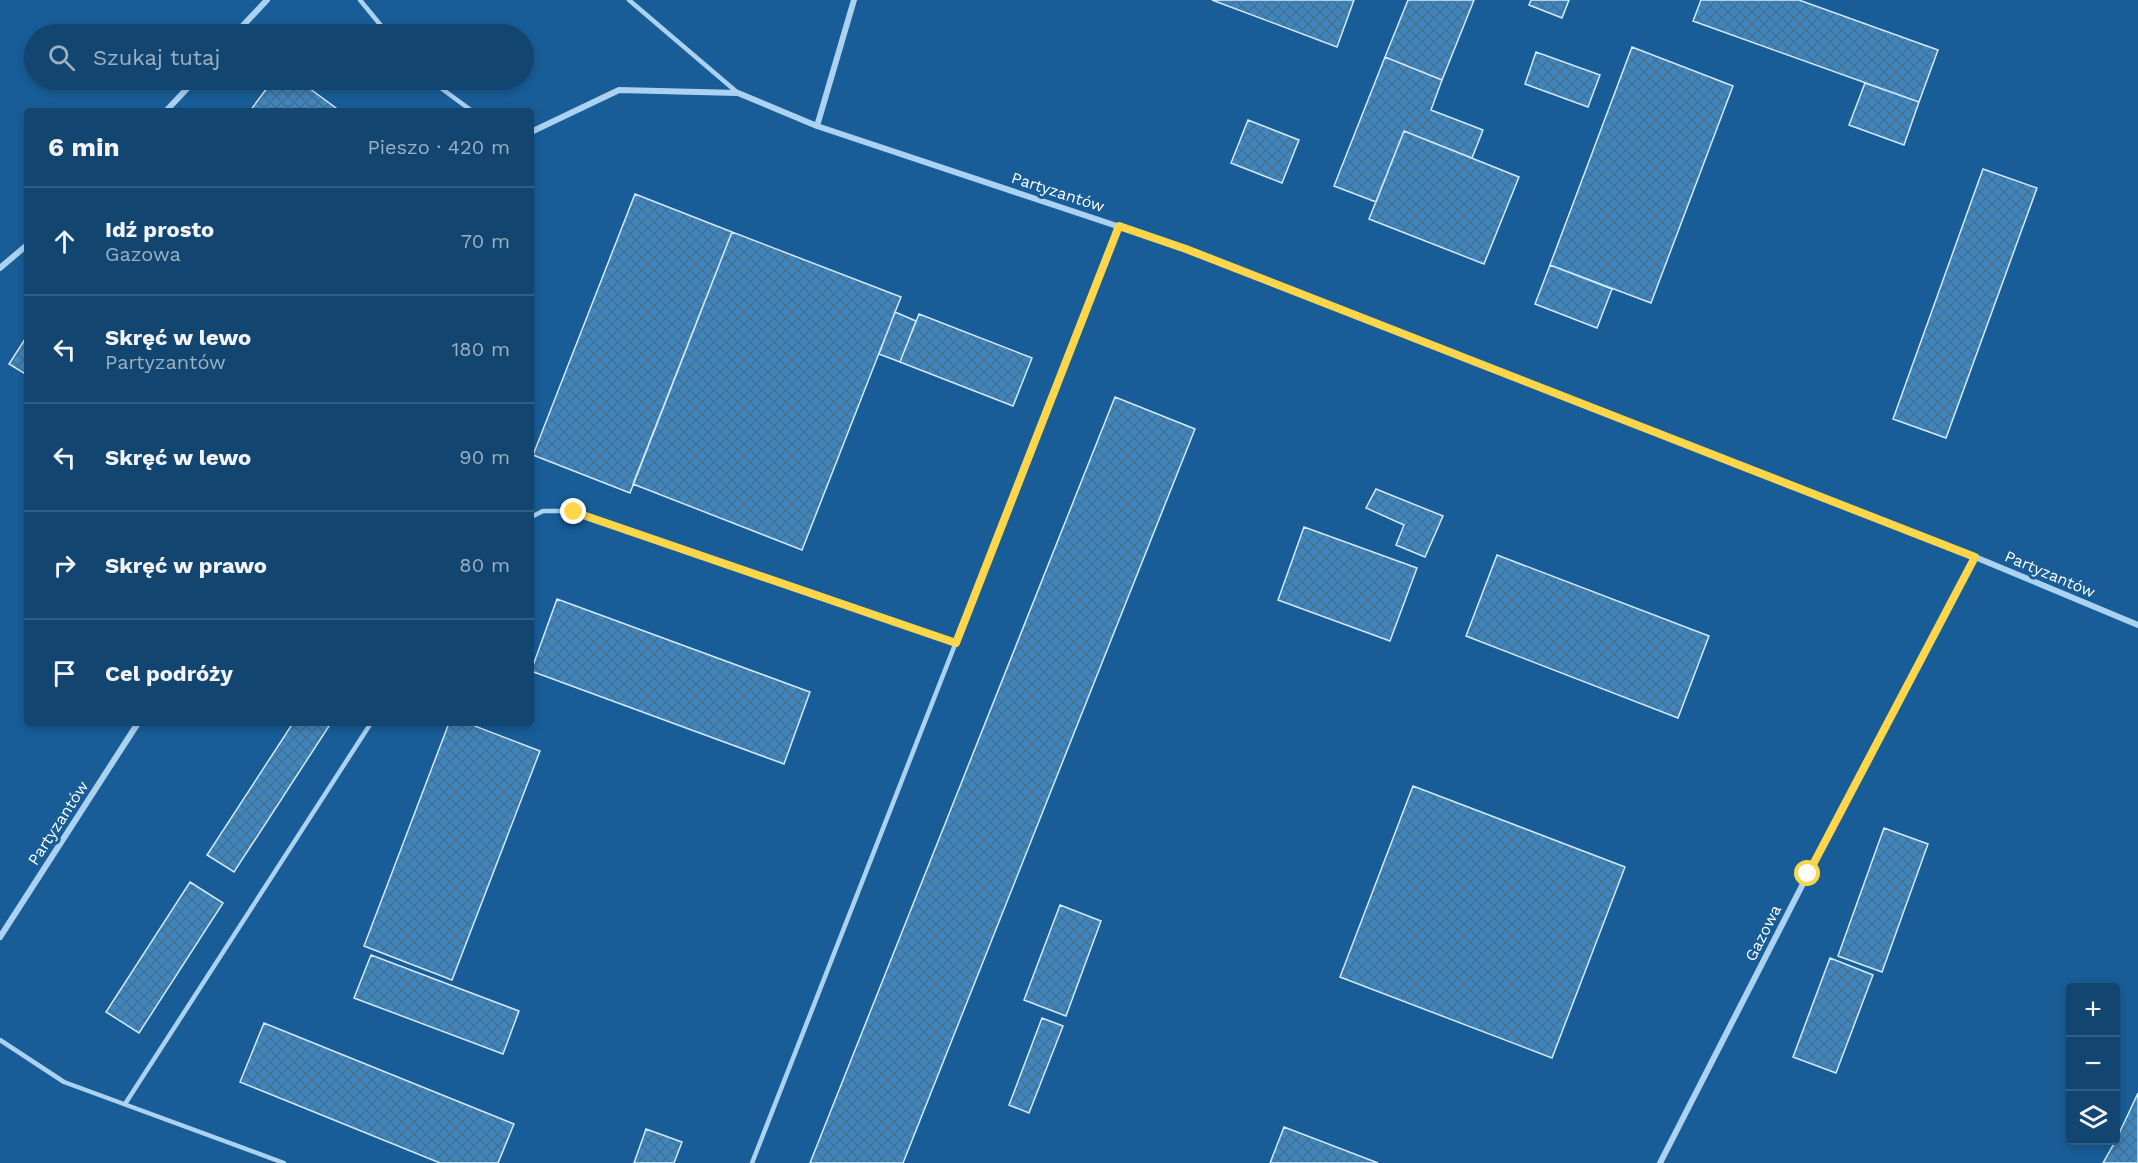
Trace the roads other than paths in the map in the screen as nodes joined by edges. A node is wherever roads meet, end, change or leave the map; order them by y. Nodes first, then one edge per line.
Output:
1 (267, 0) edge
2 (360, 0) edge
3 (629, 0) edge
4 (854, 0) edge
5 (244, 24) edge
6 (380, 24) edge
7 (186, 90) edge
8 (444, 90) edge
9 (738, 93) junction
10 (169, 108) edge
11 (468, 108) edge
12 (817, 126) junction
13 (534, 131) edge
14 (1119, 226) junction
15 (24, 248) edge
16 (0, 268) edge
17 (534, 516) edge
18 (1975, 557) junction
19 (2138, 625) edge
20 (956, 643) junction
21 (136, 726) edge
22 (369, 726) edge
23 (0, 937) edge
24 (0, 1040) edge
25 (125, 1104) junction
26 (284, 1163) edge
27 (752, 1163) edge
28 (1660, 1163) edge

1 - 5 street
2 - 6 lane
3 - 9 lane
4 - 12 street
7 - 10 street
8 - 11 lane
9 - 12 street, Partyzantów
9 - 13 street, Partyzantów
12 - 14 street, Partyzantów
14 - 18 street, Partyzantów
14 - 20 lane
15 - 16 street
17 - 20 lane
18 - 19 street, Partyzantów
18 - 28 street, Gazowa
20 - 27 lane
21 - 23 street, Partyzantów
22 - 25 lane
24 - 25 lane
25 - 26 lane

